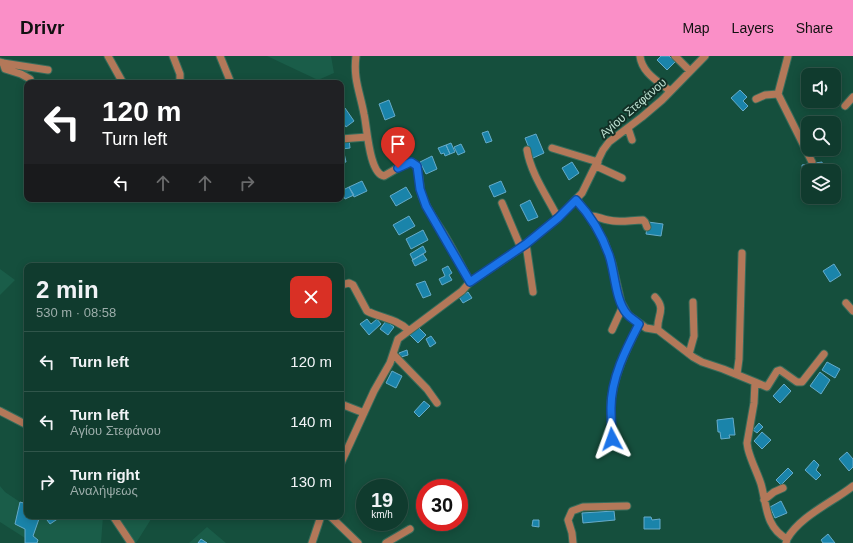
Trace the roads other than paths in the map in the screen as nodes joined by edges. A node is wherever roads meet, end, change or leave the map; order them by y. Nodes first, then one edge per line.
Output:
1 (108, 56) edge
2 (174, 56) edge
3 (220, 56) edge
4 (356, 56) edge
5 (640, 56) edge
6 (675, 56) edge
7 (705, 56) edge
8 (788, 56) edge
9 (1, 62) edge
10 (48, 70) dead end
11 (690, 71) junction
12 (30, 79) dead end
13 (121, 80) edge
14 (180, 80) edge
15 (230, 80) edge
16 (670, 91) junction
17 (778, 94) junction
18 (853, 97) edge
19 (756, 99) dead end
20 (845, 106) dead end
21 (628, 128) junction
22 (367, 136) junction
23 (344, 139) edge
24 (632, 140) dead end
25 (552, 148) dead end
26 (527, 150) dead end
27 (812, 162) dead end
28 (597, 164) junction
29 (622, 178) dead end
30 (576, 200) junction
31 (502, 203) dead end
32 (589, 216) junction
33 (558, 218) junction
34 (646, 227) dead end
35 (523, 246) junction
36 (742, 253) dead end
37 (470, 282) junction
38 (344, 284) edge
39 (533, 292) dead end
40 (655, 298) dead end
41 (693, 302) dead end
42 (846, 303) dead end
43 (623, 306) junction
44 (853, 312) edge
45 (639, 324) junction
46 (408, 330) junction
47 (612, 330) dead end
48 (658, 330) junction
49 (689, 354) junction
50 (824, 354) dead end
51 (394, 355) junction
52 (737, 374) junction
53 (755, 382) junction
54 (438, 404) dead end
55 (344, 405) edge
56 (0, 411) edge
57 (364, 413) junction
58 (24, 424) edge
59 (612, 439) dead end
60 (344, 456) edge
61 (853, 486) edge
62 (783, 488) dead end
63 (764, 500) junction
64 (627, 506) dead end
65 (115, 519) edge
66 (320, 519) edge
67 (333, 519) edge
68 (410, 529) dead end
69 (787, 541) edge
70 (314, 542) edge
71 (131, 543) edge
72 (358, 543) edge
73 (386, 543) edge
74 (573, 543) edge

1 - 13 street
2 - 14 street
3 - 15 street
4 - 22 street
5 - 16 street
6 - 11 street
7 - 11 street, Αγίου Στεφάνου
8 - 17 street
9 - 10 street
9 - 12 street
11 - 16 street, Αγίου Στεφάνου
16 - 21 street, Αγίου Στεφάνου
17 - 19 street
17 - 27 street
18 - 20 street
21 - 24 street
21 - 28 street, Αγίου Στεφάνου
22 - 23 street
22 - 37 street
25 - 28 street
26 - 33 street
28 - 29 street
28 - 30 street, Αγίου Στεφάνου
30 - 32 street
30 - 33 street, Αγίου Στεφάνου
31 - 35 street
32 - 34 street
32 - 43 street
33 - 35 street, Αγίου Στεφάνου
35 - 37 street, Αγίου Στεφάνου
35 - 39 street
36 - 52 street
37 - 46 street, Αγίου Στεφάνου
38 - 46 street
40 - 48 street
41 - 49 street
42 - 44 street
43 - 45 street
43 - 47 street
45 - 48 street
45 - 59 street
46 - 51 street, Αγίου Στεφάνου
48 - 49 street
49 - 52 street
50 - 53 street
51 - 54 street
51 - 57 street, Αγίου Στεφάνου
52 - 53 street
53 - 63 street
55 - 57 street
56 - 58 street
57 - 60 street, Αγίου Στεφάνου
61 - 69 street
62 - 63 street
63 - 69 street
64 - 74 street
65 - 71 street
66 - 70 street
67 - 72 street
68 - 73 street

